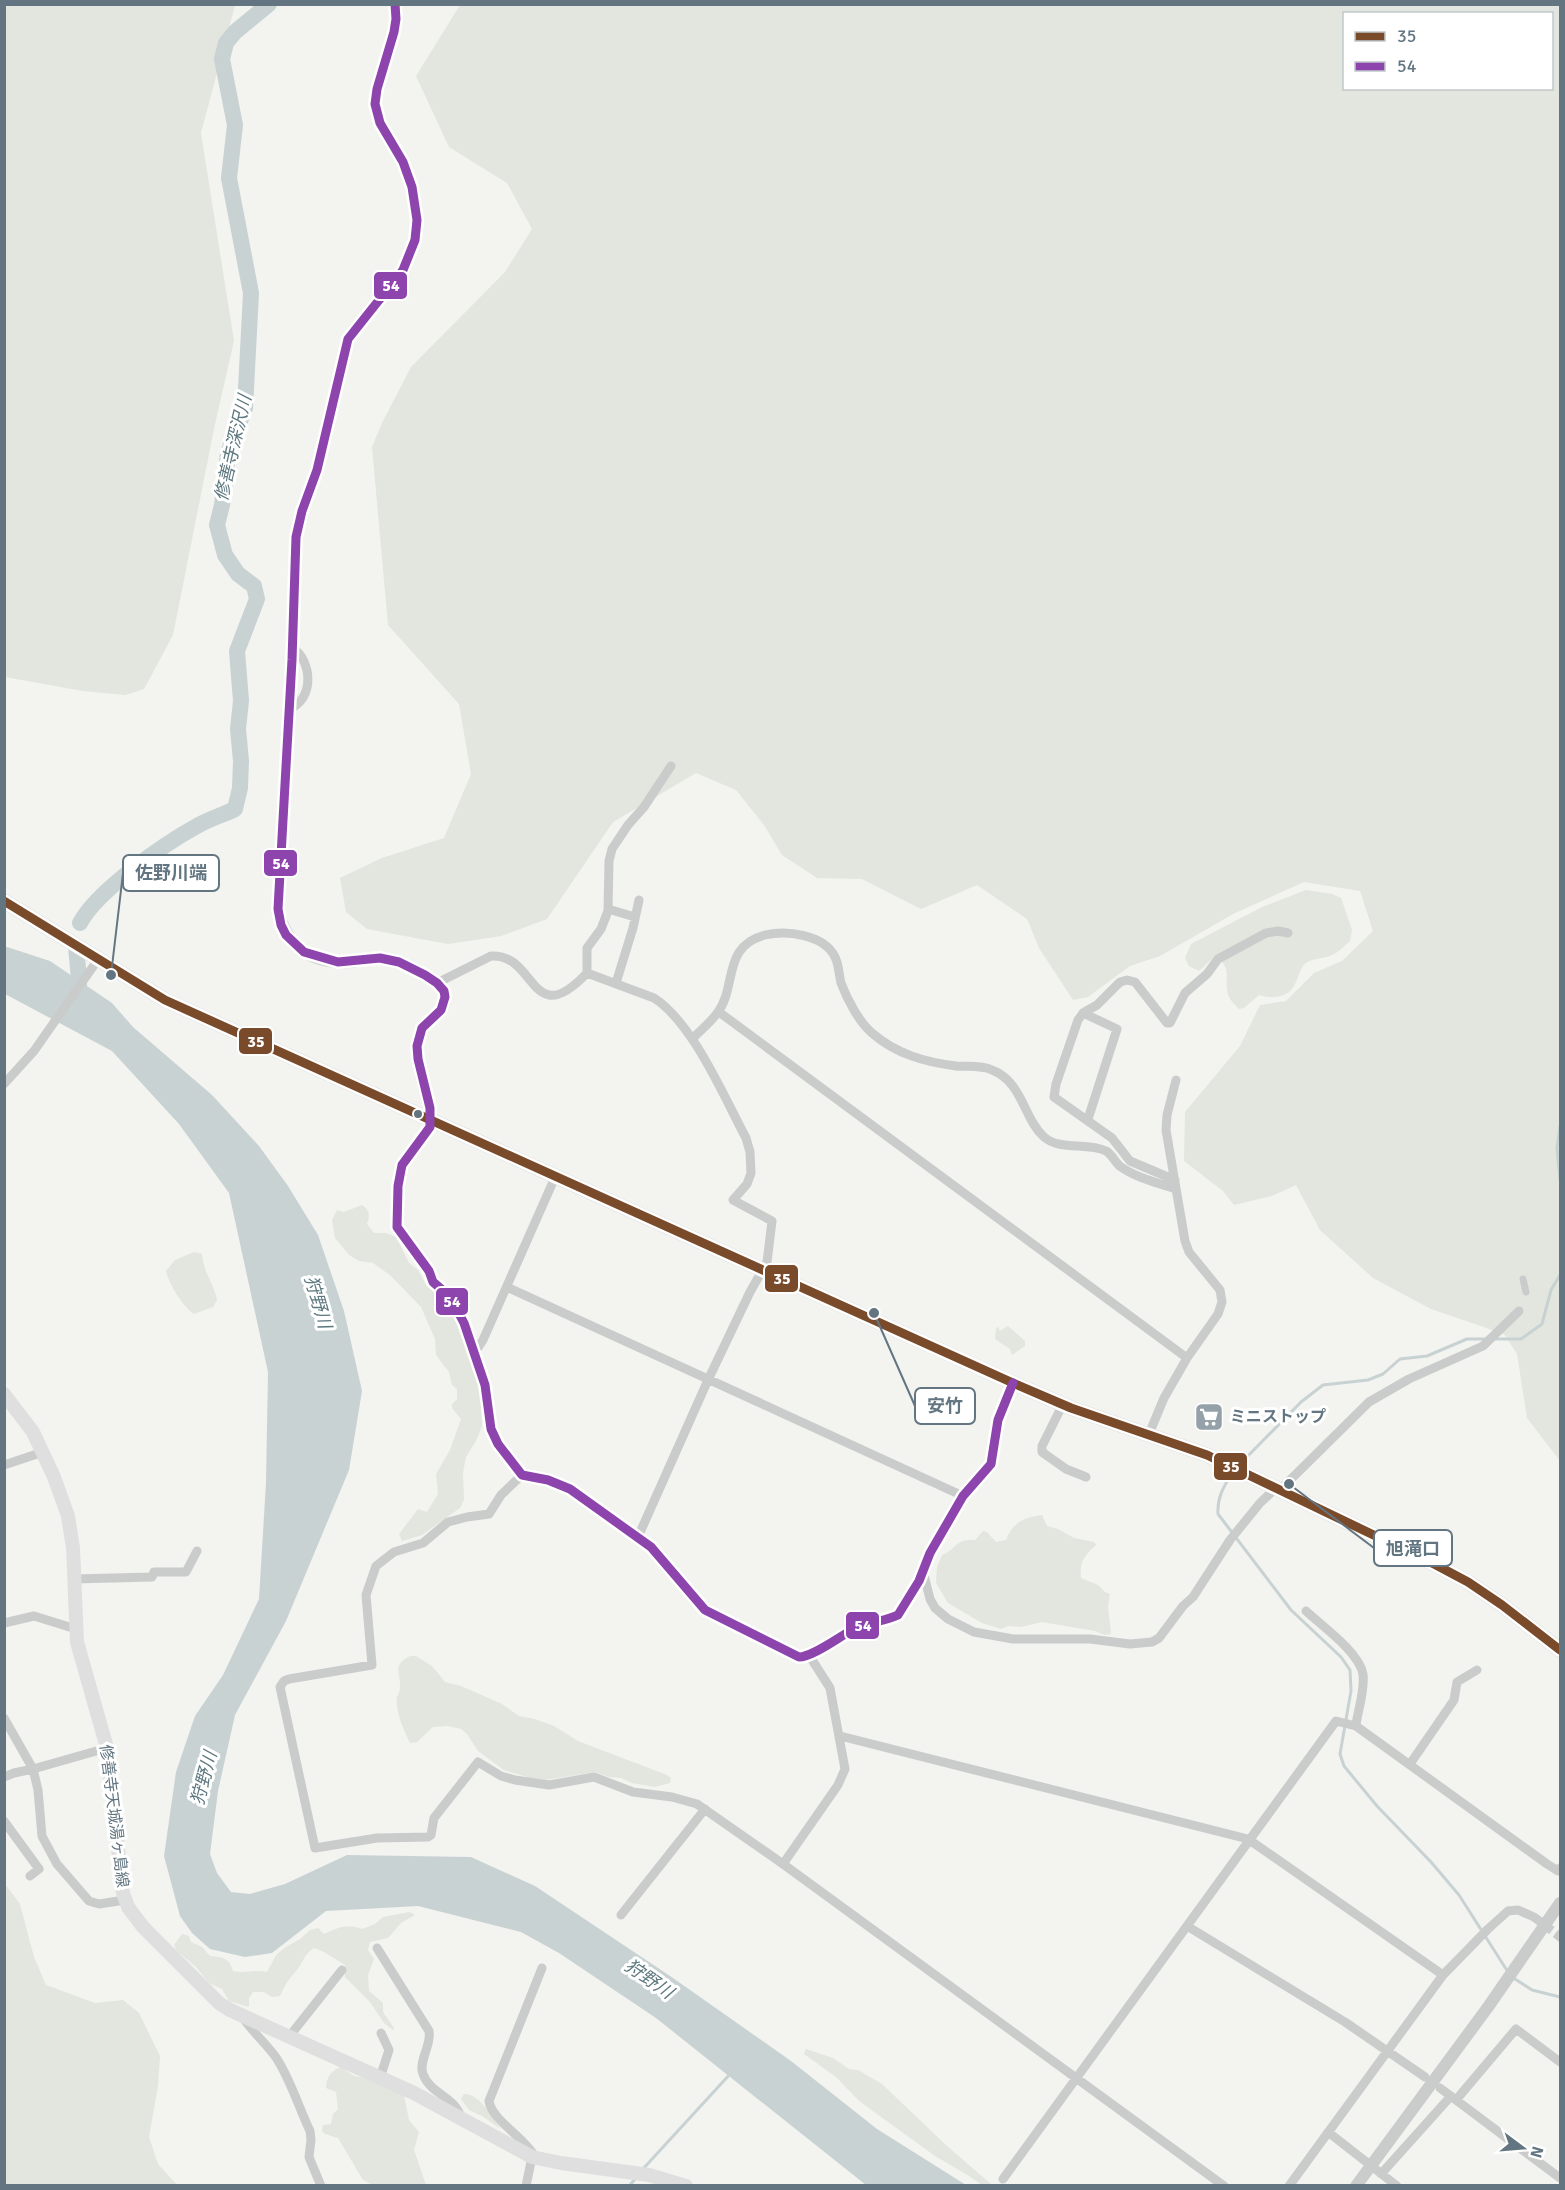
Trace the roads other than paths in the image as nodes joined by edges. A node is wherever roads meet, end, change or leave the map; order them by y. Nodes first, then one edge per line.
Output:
1 (395, 4) edge
2 (671, 766) dead end
3 (639, 900) dead end
4 (4, 902) edge
5 (608, 909) junction
6 (635, 917) junction
7 (1288, 933) dead end
8 (96, 962) junction
9 (587, 973) junction
10 (437, 983) junction
11 (616, 983) junction
12 (719, 1012) junction
13 (1083, 1013) junction
14 (693, 1038) junction
15 (1176, 1080) dead end
16 (4, 1084) edge
17 (1088, 1119) junction
18 (431, 1120) junction
19 (556, 1175) junction
20 (1175, 1185) junction
21 (763, 1268) junction
22 (1523, 1279) dead end
23 (507, 1287) junction
24 (1526, 1292) dead end
25 (1519, 1311) dead end
26 (475, 1352) junction
27 (1187, 1358) junction
28 (708, 1380) junction
29 (1013, 1383) junction
30 (4, 1394) edge
31 (1063, 1404) junction
32 (1149, 1434) junction
33 (43, 1452) junction
34 (4, 1465) edge
35 (522, 1475) junction
36 (1086, 1478) dead end
37 (1279, 1488) junction
38 (963, 1496) junction
39 (638, 1537) junction
40 (197, 1551) dead end
41 (923, 1571) junction
42 (74, 1579) junction
43 (1306, 1611) dead end
44 (4, 1623) edge
45 (76, 1629) junction
46 (1560, 1650) edge
47 (809, 1655) junction
48 (1477, 1670) dead end
49 (4, 1718) edge
50 (1355, 1725) junction
51 (840, 1736) junction
52 (107, 1748) junction
53 (1410, 1764) junction
54 (33, 1769) junction
55 (4, 1777) edge
56 (705, 1809) junction
57 (4, 1821) edge
58 (1248, 1839) junction
59 (783, 1864) junction
60 (1560, 1868) edge
61 (30, 1876) dead end
62 (125, 1900) junction
63 (1560, 1903) edge
64 (621, 1915) dead end
65 (1534, 1917) tunnel mouth
66 (1187, 1926) junction
67 (377, 1948) dead end
68 (542, 1968) dead end
69 (342, 1970) dead end
70 (1443, 1975) junction
71 (242, 2015) junction
72 (381, 2033) dead end
73 (288, 2037) junction
74 (1388, 2050) junction
75 (1560, 2062) edge
76 (1425, 2077) dead end
77 (380, 2078) junction
78 (1076, 2078) junction
79 (1440, 2088) dead end
80 (1453, 2098) junction
81 (461, 2118) junction
82 (1328, 2132) junction
83 (534, 2158) junction
84 (1376, 2170) junction
85 (1560, 2178) edge
86 (1003, 2179) dead end
87 (321, 2186) edge
88 (526, 2186) edge
89 (686, 2186) edge
90 (1224, 2186) edge
91 (1288, 2186) edge
92 (1356, 2186) edge
93 (1397, 2186) edge

1 - 10 street
2 - 5 street
3 - 6 street
4 - 8 highway
5 - 6 street
5 - 9 street
6 - 11 street
7 - 13 street
8 - 16 street
8 - 18 highway
9 - 10 street
9 - 11 street
10 - 18 street
11 - 14 street
12 - 14 street
12 - 20 street
12 - 27 street
13 - 17 street
13 - 17 street
14 - 21 street
15 - 20 street
17 - 20 street
18 - 19 highway
18 - 26 street
19 - 21 highway
19 - 23 street
20 - 27 street
21 - 28 street
21 - 29 highway
22 - 24 street
23 - 26 street
23 - 28 street
25 - 37 street
26 - 35 street
27 - 32 street
28 - 38 street
28 - 39 street
29 - 31 highway
29 - 38 street
30 - 33 main road, 修善寺天城湯ヶ島線
31 - 32 highway
31 - 36 street
32 - 37 highway
33 - 34 street
33 - 42 main road, 修善寺天城湯ヶ島線
35 - 39 street
35 - 56 street
37 - 41 street
37 - 46 highway
38 - 41 street
39 - 47 street
40 - 42 street
41 - 47 street
42 - 45 main road, 修善寺天城湯ヶ島線
43 - 50 street
44 - 45 street
45 - 52 main road, 修善寺天城湯ヶ島線
47 - 51 street
48 - 53 street
49 - 54 street
50 - 53 street
50 - 58 street
51 - 58 street
51 - 59 street
52 - 54 street
52 - 62 main road, 修善寺天城湯ヶ島線
53 - 60 street
54 - 55 street
54 - 62 street
56 - 59 street
56 - 64 street
57 - 61 street
58 - 66 street
58 - 70 street
59 - 78 street
62 - 71 main road, 修善寺天城湯ヶ島線
63 - 84 street
65 - 70 street
66 - 74 street
66 - 78 street
67 - 81 street
68 - 83 street
69 - 73 street
70 - 74 street
71 - 73 main road, 修善寺天城湯ヶ島線
71 - 87 street
72 - 77 street
73 - 77 main road, 修善寺天城湯ヶ島線
74 - 76 street
74 - 82 street
75 - 80 street
77 - 81 main road, 修善寺天城湯ヶ島線
78 - 86 street
78 - 90 street
79 - 80 street
80 - 84 street
80 - 85 street
81 - 83 main road, 修善寺天城湯ヶ島線
82 - 84 street
82 - 91 street
83 - 88 street
83 - 89 main road, 修善寺天城湯ヶ島線
84 - 92 street
84 - 93 street

